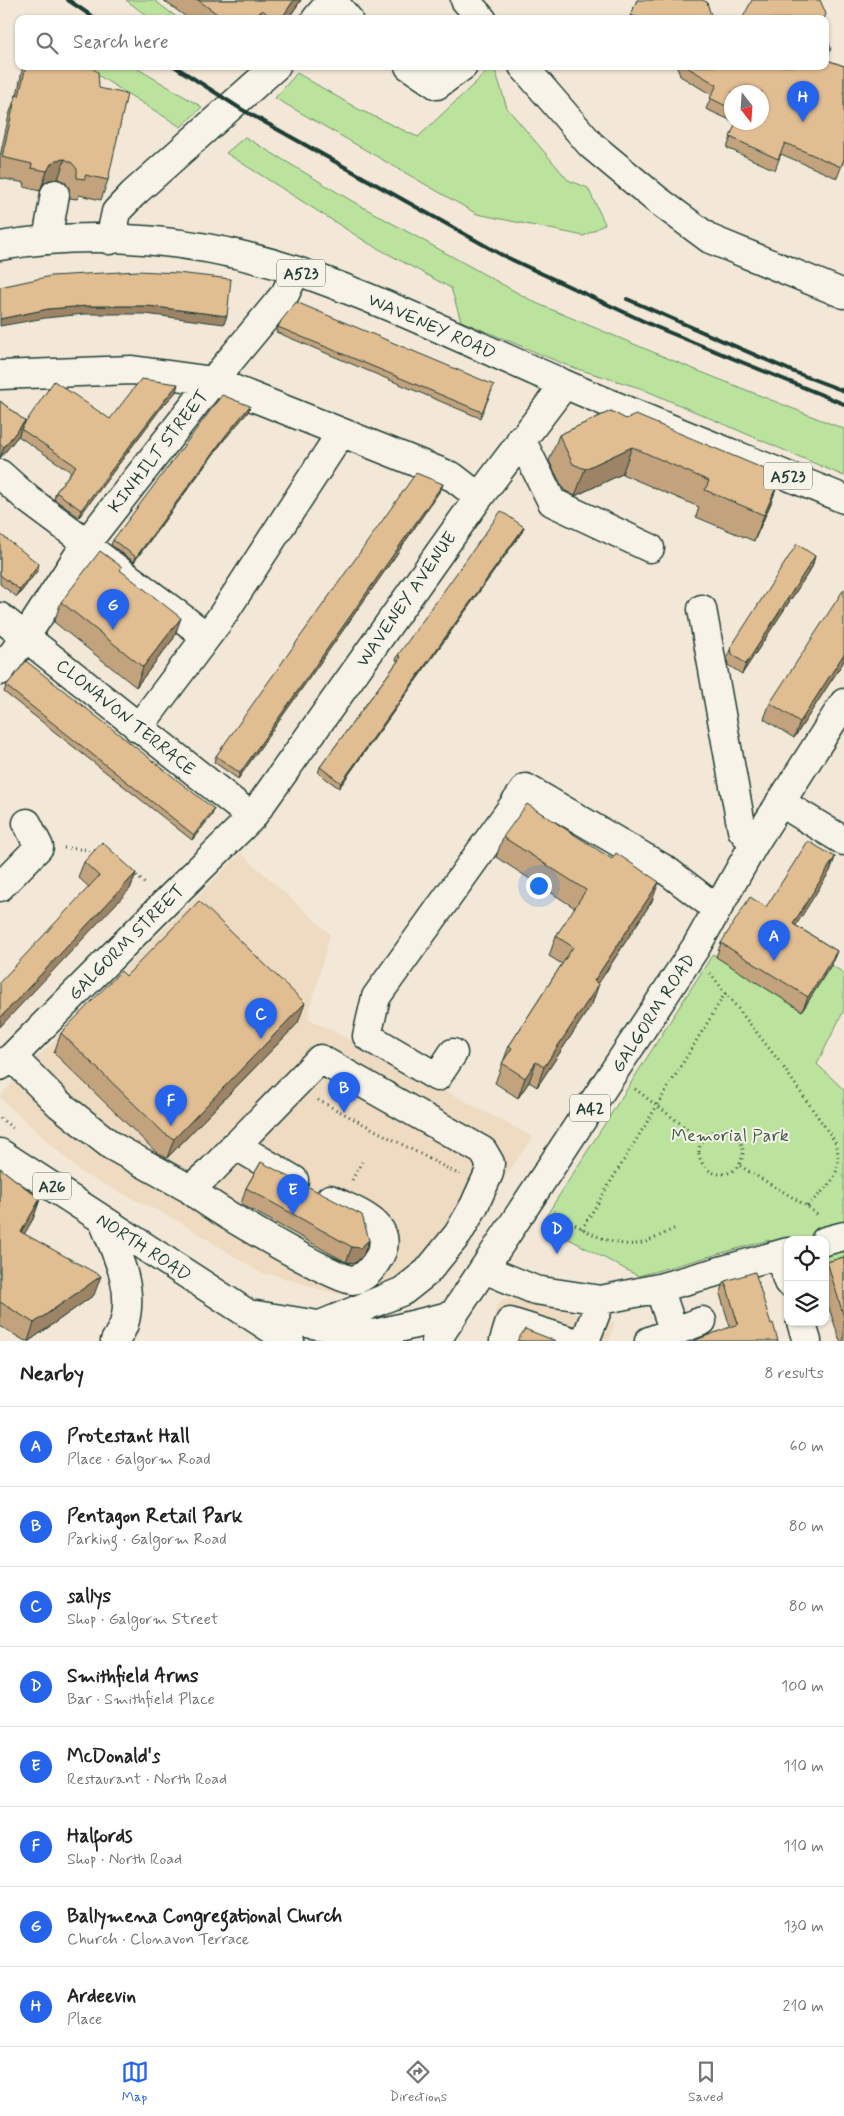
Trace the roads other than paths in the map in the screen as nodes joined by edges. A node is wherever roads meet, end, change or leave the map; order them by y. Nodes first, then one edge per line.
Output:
1 (332, 0) edge
2 (465, 0) edge
3 (319, 15) edge
4 (345, 15) edge
5 (478, 15) edge
6 (272, 70) edge
7 (415, 70) edge
8 (458, 70) edge
9 (527, 70) edge
10 (55, 194) dead end
11 (47, 240) junction
12 (110, 240) junction
13 (0, 246) edge
14 (296, 271) junction
15 (844, 294) edge
16 (0, 375) edge
17 (214, 381) junction
18 (564, 384) junction
19 (341, 432) junction
20 (522, 439) junction
21 (0, 474) edge
22 (479, 497) junction
23 (844, 499) edge
24 (85, 545) junction
25 (650, 548) dead end
26 (702, 609) dead end
27 (0, 617) edge
28 (26, 636) junction
29 (206, 636) junction
30 (0, 671) edge
31 (844, 703) edge
32 (138, 728) junction
33 (780, 802) junction
34 (252, 817) junction
35 (27, 823) dead end
36 (844, 841) edge
37 (754, 844) junction
38 (0, 887) edge
39 (717, 909) junction
40 (453, 1054) dead end
41 (6, 1062) edge
42 (235, 1145) junction
43 (0, 1152) edge
44 (190, 1189) junction
45 (103, 1221) junction
46 (783, 1254) edge
47 (484, 1269) junction
48 (788, 1281) edge
49 (659, 1288) junction
50 (601, 1300) junction
51 (460, 1306) junction
52 (245, 1313) junction
53 (702, 1321) dead end
54 (320, 1325) junction
55 (802, 1326) edge
56 (662, 1336) edge
57 (115, 1341) edge
58 (290, 1341) edge
59 (436, 1341) edge
60 (461, 1341) edge
61 (504, 1341) edge
62 (571, 1341) edge
63 (585, 1341) edge
64 (807, 1341) edge

1 - 3 main road
1 - 4 main road
2 - 5 main road
6 - 12 main road
7 - 8 main road
9 - 15 main road
10 - 11 main road
11 - 12 main road, WAVENEY ROAD / A523
11 - 13 main road, WAVENEY ROAD / A523
12 - 14 main road, WAVENEY ROAD / A523
14 - 17 main road, KINHILT STREET
14 - 18 main road, WAVENEY ROAD / A523
16 - 17 main road
17 - 19 main road
17 - 24 main road, KINHILT STREET
18 - 20 main road, WAVENEY AVENUE
18 - 23 main road, WAVENEY ROAD / A523
19 - 22 main road
19 - 29 main road
20 - 22 main road, WAVENEY AVENUE
20 - 25 main road
21 - 24 main road
22 - 34 main road, WAVENEY AVENUE
24 - 28 main road, KINHILT STREET
24 - 29 main road
26 - 37 main road
27 - 28 main road, CLONAVON TERRACE
28 - 30 main road, KINHILT STREET
28 - 32 main road, CLONAVON TERRACE
29 - 32 main road
31 - 33 main road, GALGORM ROAD / A42
32 - 34 main road, CLONAVON TERRACE
33 - 36 main road
33 - 37 main road, GALGORM ROAD / A42
34 - 41 main road, GALGORM STREET
35 - 38 main road
37 - 39 main road, GALGORM ROAD / A42
39 - 40 main road
39 - 47 main road, GALGORM ROAD / A42
41 - 44 main road
42 - 44 main road
42 - 44 main road
42 - 54 main road
43 - 45 main road, NORTH ROAD / A26
45 - 52 main road, NORTH ROAD / A26
45 - 57 main road
46 - 48 main road
46 - 49 main road
47 - 50 main road
47 - 51 main road, GALGORM ROAD / A42
49 - 50 main road
49 - 56 main road
50 - 63 main road
51 - 54 main road
51 - 59 main road, GALGORM ROAD / A42
51 - 60 main road
52 - 54 main road
52 - 58 main road, NORTH ROAD / A26
53 - 56 main road
55 - 64 main road
61 - 62 main road

